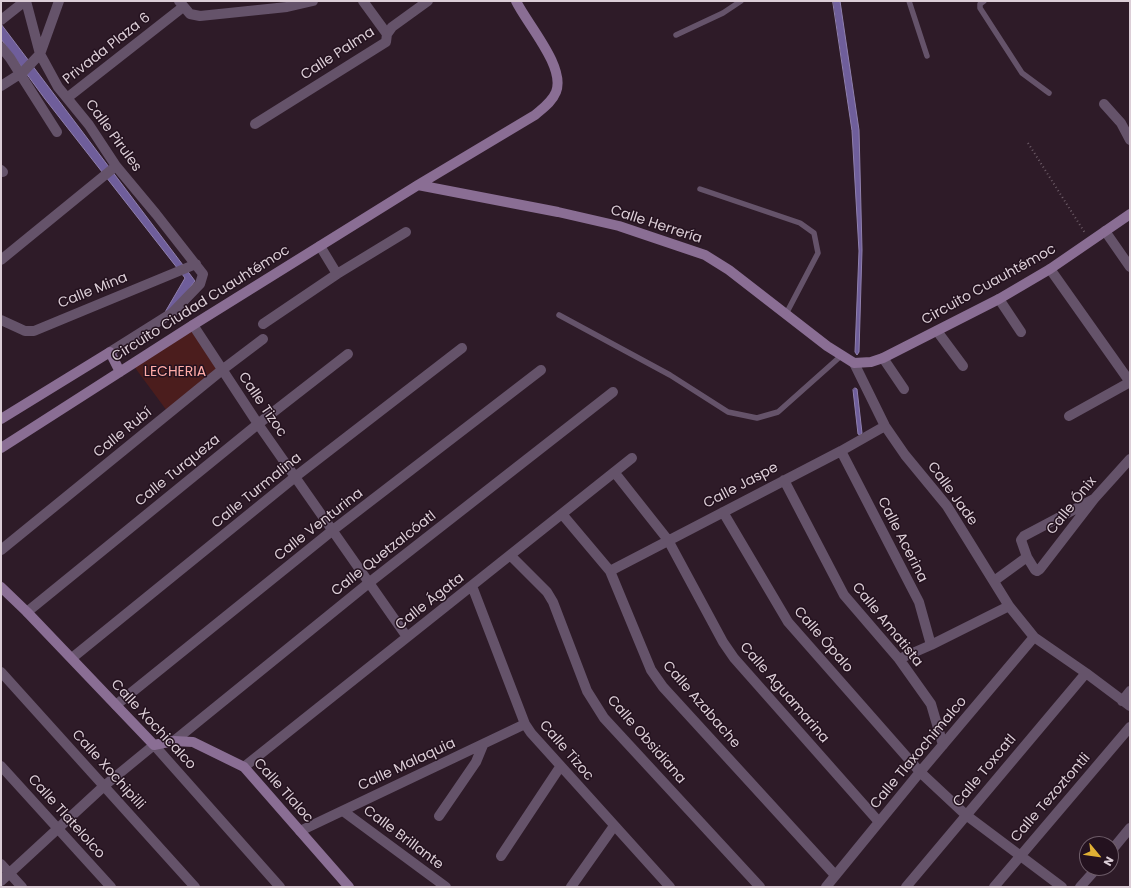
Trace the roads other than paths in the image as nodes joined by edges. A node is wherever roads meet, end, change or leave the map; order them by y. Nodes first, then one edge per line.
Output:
1 (25, 1) edge
2 (59, 1) edge
3 (313, 1) edge
4 (363, 1) edge
5 (428, 1) edge
6 (516, 1) edge
7 (741, 1) edge
8 (909, 1) edge
9 (984, 1) edge
10 (181, 4) edge
11 (1, 20) edge
12 (388, 34) junction
13 (676, 36) dead end
14 (1, 47) edge
15 (927, 56) dead end
16 (37, 57) junction
17 (21, 72) junction
18 (1, 86) edge
19 (1049, 93) dead end
20 (67, 98) junction
21 (1104, 104) dead end
22 (255, 124) dead end
23 (57, 132) dead end
24 (1130, 140) edge
25 (114, 167) junction
26 (418, 185) junction
27 (700, 189) dead end
28 (1130, 214) edge
29 (1105, 231) junction
30 (406, 232) dead end
31 (320, 246) junction
32 (1, 260) edge
33 (191, 266) junction
34 (1130, 267) edge
35 (1050, 269) junction
36 (337, 274) junction
37 (999, 299) junction
38 (786, 314) junction
39 (560, 315) dead end
40 (1, 320) edge
41 (263, 324) dead end
42 (193, 325) junction
43 (937, 331) junction
44 (1021, 332) dead end
45 (263, 339) dead end
46 (462, 348) dead end
47 (110, 352) junction
48 (348, 354) dead end
49 (842, 355) junction
50 (884, 358) junction
51 (854, 364) junction
52 (963, 366) dead end
53 (222, 370) junction
54 (541, 370) dead end
55 (120, 372) junction
56 (1130, 382) edge
57 (904, 389) dead end
58 (613, 392) dead end
59 (1069, 416) dead end
60 (1, 419) edge
61 (258, 424) junction
62 (885, 426) junction
63 (1, 448) edge
64 (840, 451) junction
65 (632, 458) dead end
66 (1130, 459) edge
67 (615, 473) junction
68 (295, 477) junction
69 (784, 480) junction
70 (1094, 499) junction
71 (724, 512) junction
72 (562, 514) junction
73 (334, 530) junction
74 (668, 540) junction
75 (1, 550) edge
76 (511, 556) junction
77 (1027, 557) junction
78 (610, 571) junction
79 (994, 581) junction
80 (370, 582) junction
81 (472, 586) junction
82 (1, 587) edge
83 (1009, 606) junction
84 (27, 612) junction
85 (407, 637) junction
86 (1034, 637) junction
87 (930, 645) junction
88 (72, 658) junction
89 (899, 659) junction
90 (1, 672) edge
91 (1086, 673) junction
92 (1130, 691) edge
93 (1126, 704) edge
94 (116, 705) junction
95 (525, 724) junction
96 (1130, 727) edge
97 (174, 741) junction
98 (483, 744) junction
99 (154, 745) junction
100 (943, 745) junction
101 (1, 766) edge
102 (244, 767) junction
103 (560, 767) junction
104 (920, 772) junction
105 (104, 786) junction
106 (343, 811) junction
107 (966, 815) junction
108 (439, 816) dead end
109 (879, 822) junction
110 (614, 826) junction
111 (58, 828) junction
112 (1130, 828) edge
113 (300, 831) junction
114 (1119, 841) edge
115 (1020, 855) junction
116 (501, 856) dead end
117 (1, 864) edge
118 (10, 873) junction
119 (835, 875) junction
120 (1089, 876) edge
121 (1, 881) edge
122 (664, 885) edge
123 (22, 887) edge
124 (111, 887) edge
125 (195, 887) edge
126 (280, 887) edge
127 (349, 887) edge
128 (446, 887) edge
129 (571, 887) edge
130 (760, 887) edge
131 (826, 887) edge
132 (906, 887) edge
133 (994, 887) edge
134 (1062, 887) edge
135 (1080, 887) edge

1 - 11 street
1 - 16 street, Calle Pirules
2 - 16 street
3 - 10 street
4 - 12 street
5 - 12 street, Calle Palma
6 - 26 main road, Circuito Ciudad Cuauhtémoc
7 - 13 lane
8 - 15 lane
9 - 19 lane
10 - 20 street, Privada Plaza 6
12 - 22 street, Calle Palma
14 - 17 street
16 - 17 street
16 - 20 street, Calle Pirules
17 - 18 street
17 - 23 street
20 - 25 street, Calle Pirules
21 - 24 street
25 - 32 street
25 - 33 street, Calle Pirules
26 - 31 main road, Circuito Ciudad Cuauhtémoc
26 - 38 main road, Calle Herrería
27 - 38 lane
28 - 29 main road, Circuito Cuauhtémoc
29 - 34 street
29 - 35 main road, Circuito Cuauhtémoc
30 - 36 street
31 - 36 street
31 - 42 main road, Circuito Ciudad Cuauhtémoc
33 - 40 street, Calle Mina
33 - 47 street, Calle Pirules
35 - 37 main road, Circuito Cuauhtémoc
35 - 56 street
36 - 41 street
37 - 43 main road, Circuito Cuauhtémoc
37 - 44 street
38 - 49 main road, Calle Herrería
39 - 49 lane
42 - 53 street, Calle Tizoc
42 - 55 main road, Circuito Ciudad Cuauhtémoc
43 - 50 main road, Circuito Cuauhtémoc
43 - 52 street
45 - 53 street, Calle Rubí
46 - 68 street, Calle Turmalina
47 - 55 main road
47 - 60 main road
48 - 61 street, Calle Turqueza
49 - 51 main road, Calle Herrería
50 - 51 main road, Circuito Cuauhtémoc
50 - 57 street
51 - 62 street, Calle Jade
53 - 61 street, Calle Tizoc
53 - 75 street, Calle Rubí
54 - 73 street, Calle Venturina
55 - 63 main road, Circuito Ciudad Cuauhtémoc
56 - 59 street
58 - 80 street, Calle Quetzalcóatl
61 - 68 street, Calle Tizoc
61 - 84 street, Calle Turqueza
62 - 64 street, Calle Jaspe
62 - 79 street, Calle Jade
64 - 69 street, Calle Jaspe
64 - 87 street, Calle Acerina
65 - 67 street, Calle Ágata
66 - 70 street, Calle Ónix
67 - 72 street, Calle Ágata
67 - 74 street, Calle Aguamarina
68 - 73 street, Calle Tizoc
68 - 88 street, Calle Turmalina
69 - 71 street, Calle Jaspe
69 - 89 street, Calle Amatista
70 - 77 street
70 - 77 street, Calle Ónix
71 - 74 street, Calle Jaspe
71 - 104 street, Calle Ópalo
72 - 76 street, Calle Ágata
72 - 78 street, Calle Azabache
73 - 80 street, Calle Tizoc
73 - 94 street, Calle Venturina
74 - 78 street, Calle Jaspe
74 - 109 street, Calle Aguamarina
76 - 81 street, Calle Ágata
76 - 130 street, Calle Obsidiana
77 - 79 street
78 - 119 street, Calle Azabache
79 - 83 street, Calle Jade
80 - 85 street, Calle Tizoc
80 - 97 street, Calle Quetzalcóatl
81 - 85 street, Calle Ágata
81 - 95 street, Calle Tizoc
82 - 84 main road, Calle Xochicalco
83 - 86 street, Calle Jade
83 - 87 street
84 - 88 main road, Calle Xochicalco
85 - 102 street, Calle Ágata
86 - 91 street, Calle Jade
86 - 100 street, Calle Tlaxochimalco
87 - 89 street
88 - 94 main road, Calle Xochicalco
89 - 100 street, Calle Amatista
90 - 105 street, Calle Xochipilli
91 - 93 street, Calle Jade
91 - 107 street, Calle Toxcatl
92 - 93 street
94 - 99 main road, Calle Xochicalco
95 - 98 street, Calle Malaquia
95 - 103 street, Calle Tizoc
96 - 115 street, Calle Tezoztontli
97 - 99 main road, Calle Tlaloc
97 - 102 main road, Calle Tlaloc
98 - 106 street, Calle Malaquia
98 - 108 street
99 - 105 street
99 - 126 street, Calle Xochicalco
100 - 104 street, Calle Tlaxochimalco
101 - 111 street, Calle Tlatelolco
102 - 113 main road, Calle Tlaloc
103 - 110 street, Calle Tizoc
103 - 116 street
104 - 107 street, Calle Ópalo
104 - 109 street, Calle Tlaxochimalco
105 - 111 street
105 - 125 street, Calle Xochipilli
106 - 113 street, Calle Malaquia
106 - 128 street, Calle Brillante
107 - 115 street, Calle Ópalo
107 - 132 street, Calle Toxcatl
109 - 119 street, Calle Tlaxochimalco
110 - 122 street, Calle Tizoc
110 - 129 street
111 - 118 street
111 - 124 street, Calle Tlatelolco
112 - 114 street
113 - 127 main road, Calle Tlaloc
115 - 133 street, Calle Tezoztontli
115 - 134 street, Calle Ópalo
117 - 118 street
118 - 121 street
118 - 123 street
119 - 131 street, Calle Tlaxochimalco
120 - 135 street

